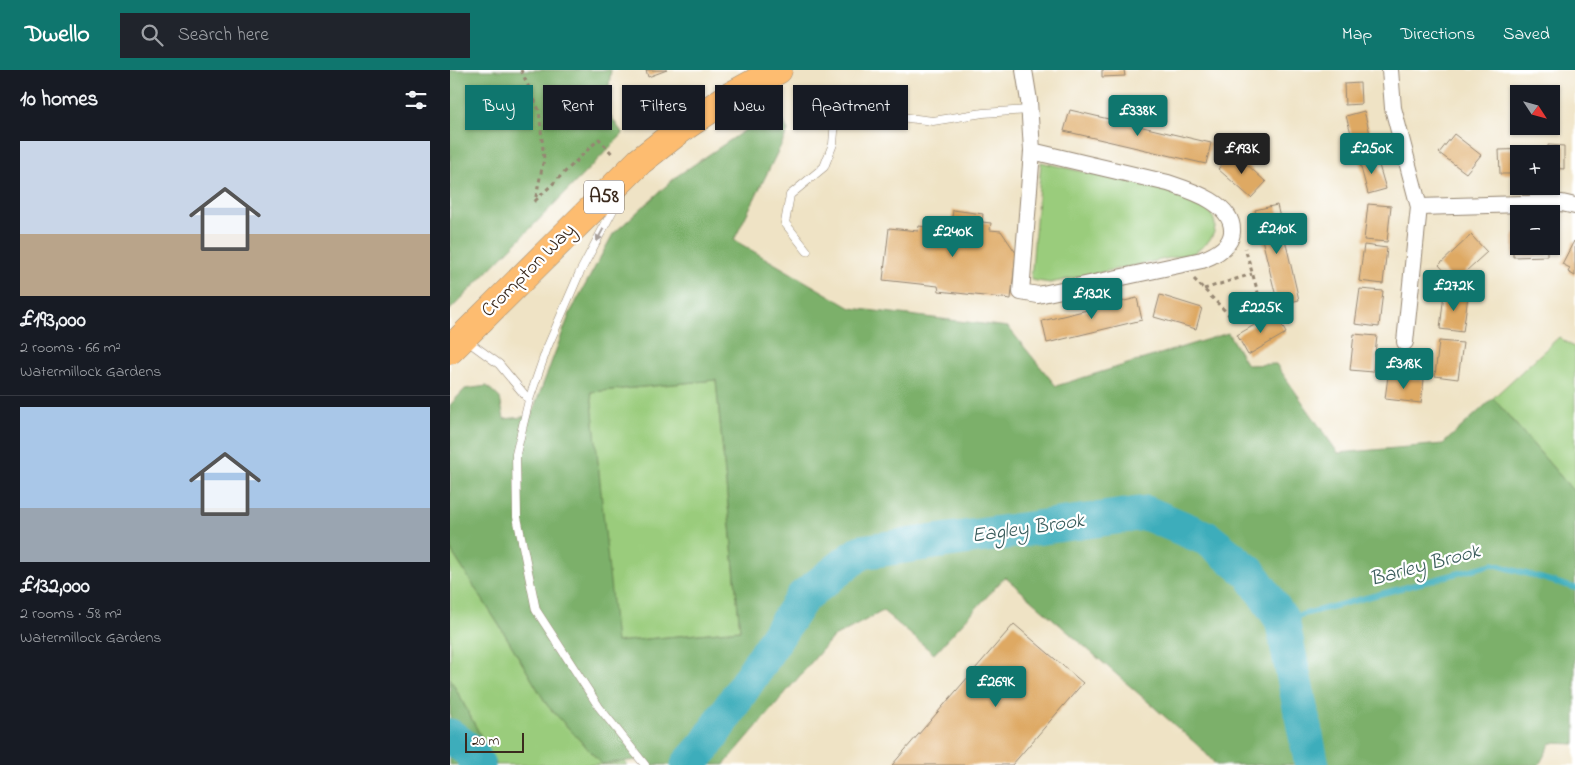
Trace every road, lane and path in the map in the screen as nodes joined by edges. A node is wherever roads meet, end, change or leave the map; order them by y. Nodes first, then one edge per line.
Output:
1 (520, 70) edge
2 (778, 70) edge
3 (1024, 70) edge
4 (1390, 70) edge
5 (1030, 110) junction
6 (1032, 151) junction
7 (634, 167) junction
8 (1419, 206) junction
9 (1575, 206) edge
10 (1232, 235) junction
11 (807, 251) dead end
12 (1187, 263) junction
13 (1252, 274) junction
14 (1204, 289) junction
15 (1406, 342) dead end
16 (456, 344) edge
17 (529, 400) junction
18 (645, 765) edge

1 - 7 path
2 - 7 highway, Crompton Way / A58
3 - 5 street
4 - 8 street
5 - 6 street
5 - 11 lane
6 - 10 street
6 - 12 street
7 - 16 highway, Crompton Way / A58
7 -> 17 lane
8 - 9 street
8 - 15 street
10 - 12 street
10 - 13 path
12 - 14 path
13 - 14 path
13 - 14 path
16 - 17 lane
17 - 18 lane

